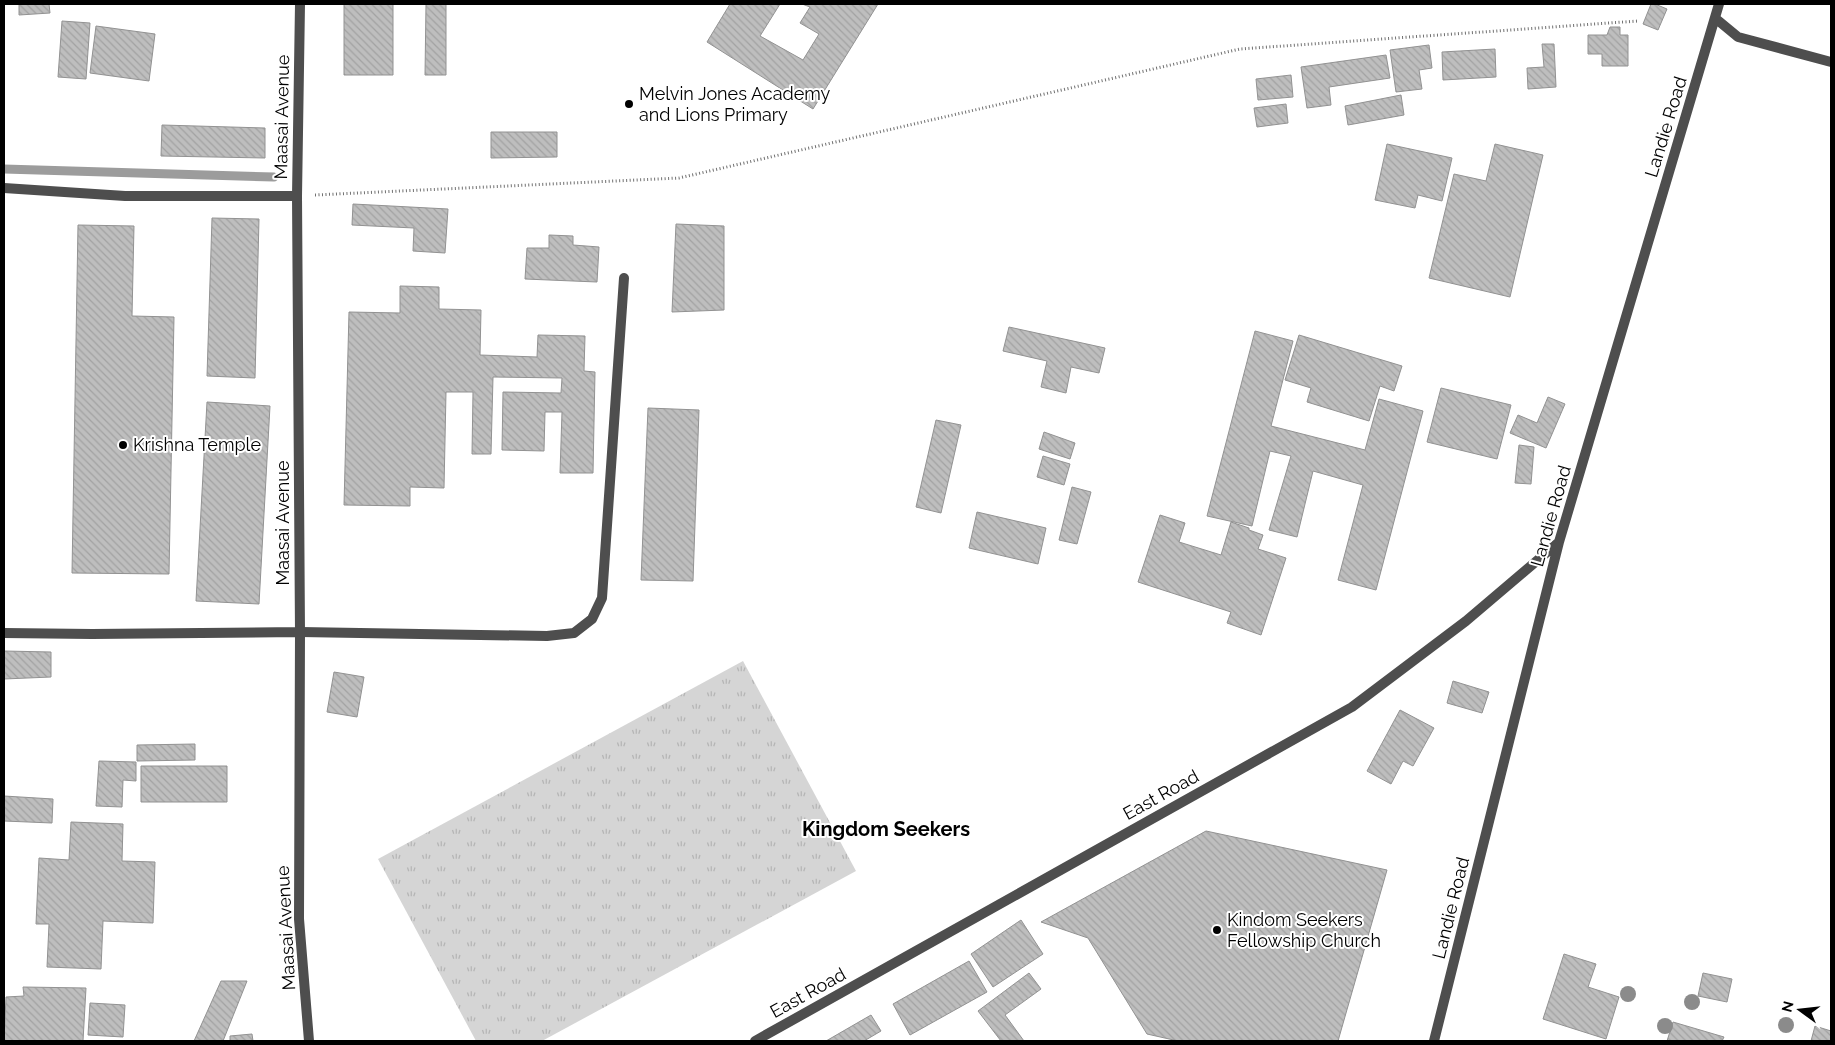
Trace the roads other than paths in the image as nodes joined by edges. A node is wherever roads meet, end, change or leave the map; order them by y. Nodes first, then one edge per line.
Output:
1 (300, 4) edge
2 (1719, 4) edge
3 (1715, 18) junction
4 (1831, 62) edge
5 (4, 188) edge
6 (297, 196) junction
7 (624, 278) dead end
8 (1559, 542) junction
9 (300, 632) junction
10 (4, 633) edge
11 (309, 1041) edge
12 (756, 1041) edge
13 (1434, 1041) edge

1 - 6 street, Maasai Avenue
2 - 3 street, Landie Road
3 - 4 street
3 - 8 street, Landie Road
5 - 6 street
6 - 9 street, Maasai Avenue
7 - 9 street
8 - 12 street, East Road
8 - 13 street, Landie Road
9 - 10 street
9 - 11 street, Maasai Avenue

